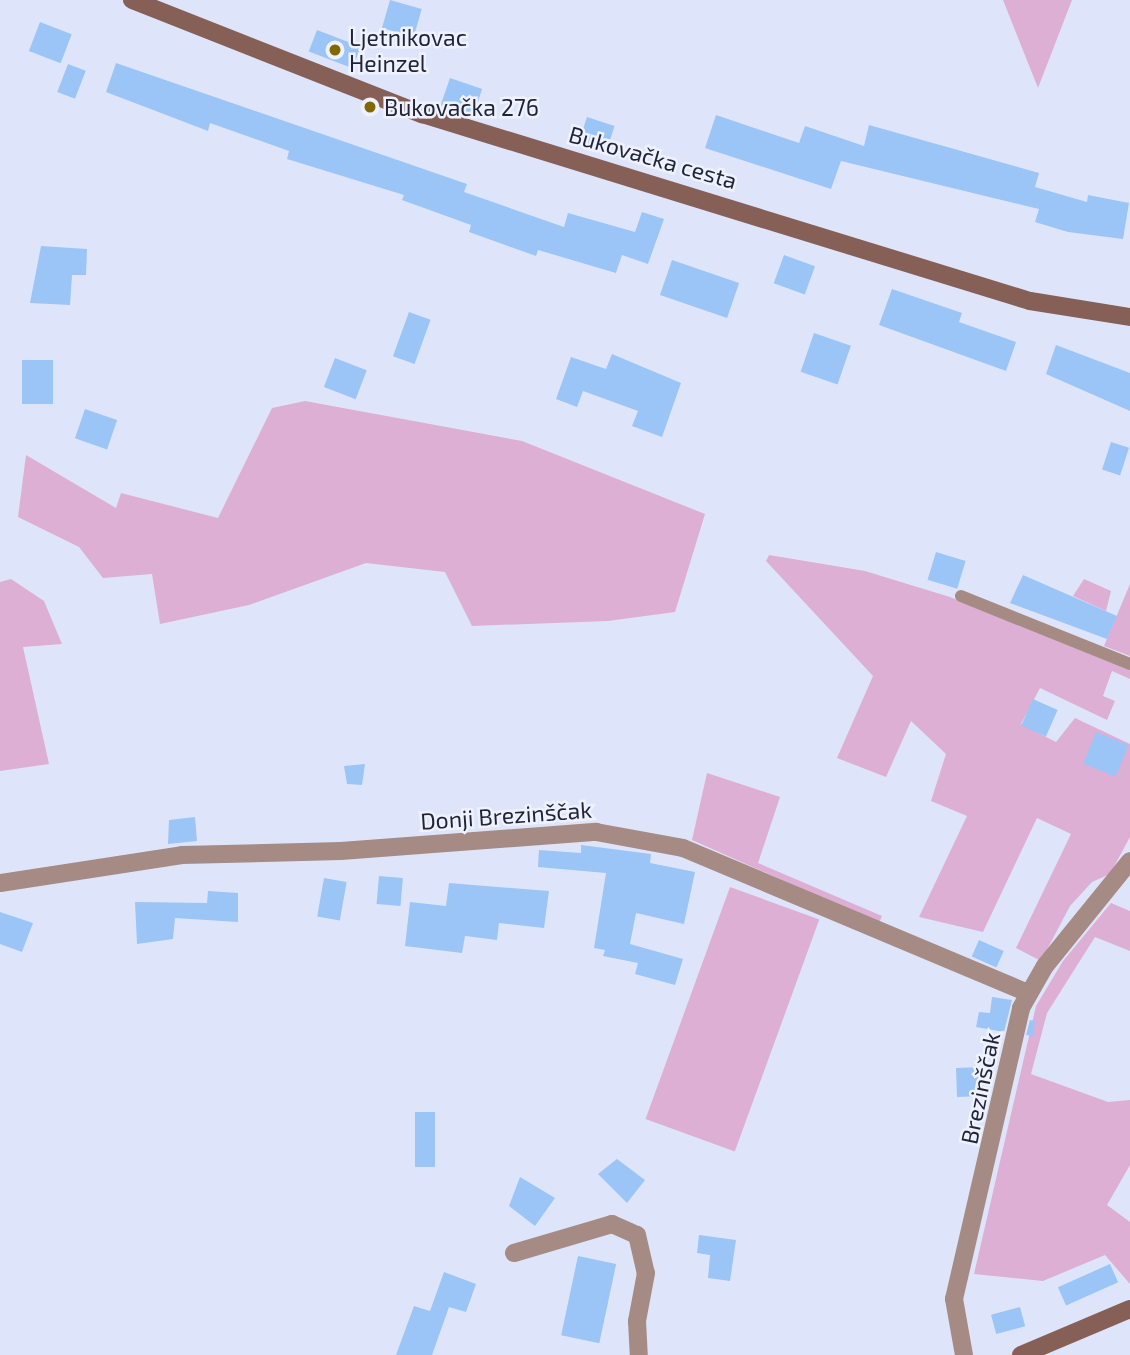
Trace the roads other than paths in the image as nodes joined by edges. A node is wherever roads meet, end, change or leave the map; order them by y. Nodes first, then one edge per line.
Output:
1 (132, 0) edge
2 (1129, 319) edge
3 (961, 596) dead end
4 (1130, 664) edge
5 (1130, 862) edge
6 (0, 883) edge
7 (1028, 993) junction
8 (514, 1253) dead end
9 (1130, 1309) edge
10 (639, 1355) edge
11 (964, 1355) edge
12 (1021, 1355) edge

1 - 2 main road, Bukovačka cesta
3 - 4 lane
5 - 7 street, Brezinščak
6 - 7 street, Donji Brezinščak
7 - 11 street, Brezinščak
8 - 10 street
9 - 12 main road

